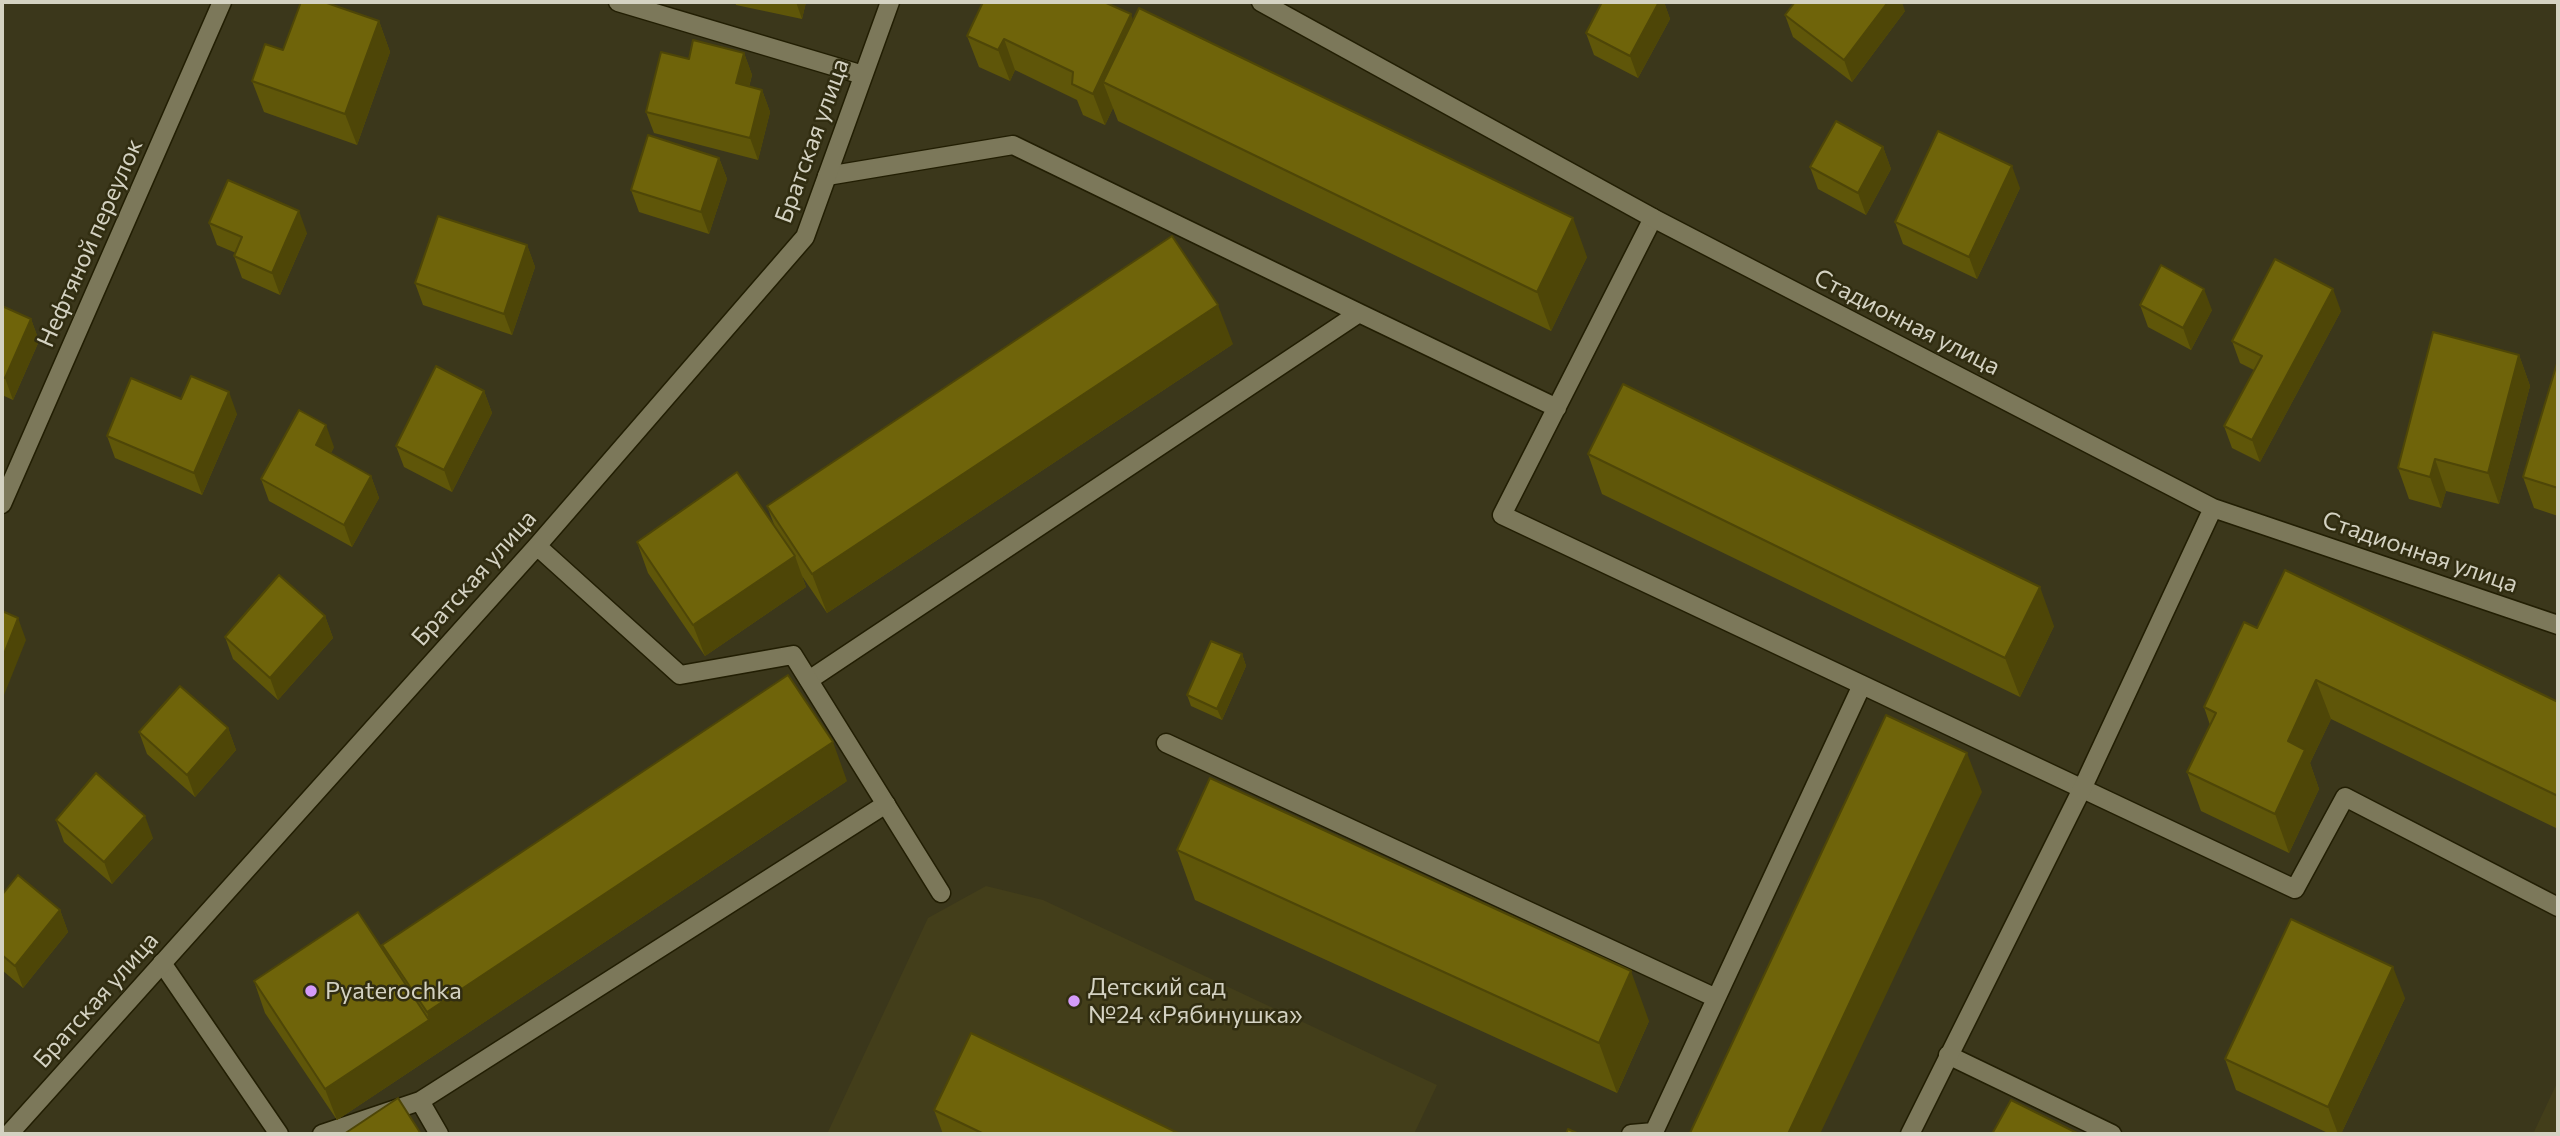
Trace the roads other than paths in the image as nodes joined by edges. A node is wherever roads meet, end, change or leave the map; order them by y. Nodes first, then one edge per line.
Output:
1 (222, 2) edge
2 (618, 2) edge
3 (890, 2) edge
4 (1261, 2) edge
5 (863, 75) junction
6 (827, 176) junction
7 (1653, 218) junction
8 (1359, 313) junction
9 (1557, 408) junction
10 (2, 504) edge
11 (2213, 508) junction
12 (537, 545) junction
13 (2558, 625) edge
14 (809, 680) junction
15 (1862, 685) junction
16 (1166, 743) dead end
17 (2082, 789) junction
18 (886, 804) junction
19 (941, 893) dead end
20 (2558, 907) edge
21 (162, 963) junction
22 (1716, 998) junction
23 (1948, 1055) junction
24 (420, 1101) junction
25 (9, 1134) edge
26 (279, 1134) edge
27 (322, 1134) edge
28 (439, 1134) edge
29 (1631, 1134) edge
30 (1910, 1134) edge
31 (2112, 1134) edge

1 - 10 street, Нефтяной переулок
2 - 5 street
3 - 5 street, Братская улица
4 - 7 street, Стадионная улица
5 - 6 street, Братская улица
6 - 8 street
6 - 12 street, Братская улица
7 - 9 street
7 - 11 street, Стадионная улица
8 - 9 street
8 - 14 street
9 - 15 street
11 - 13 street, Стадионная улица
11 - 17 street
12 - 14 street
12 - 21 street, Братская улица
14 - 18 street
15 - 17 street
15 - 22 street
16 - 22 street
17 - 20 street
17 - 23 street
18 - 19 street
18 - 24 street
21 - 25 street, Братская улица
21 - 26 street
22 - 29 street
23 - 30 street
23 - 31 street
24 - 27 street
24 - 28 street

